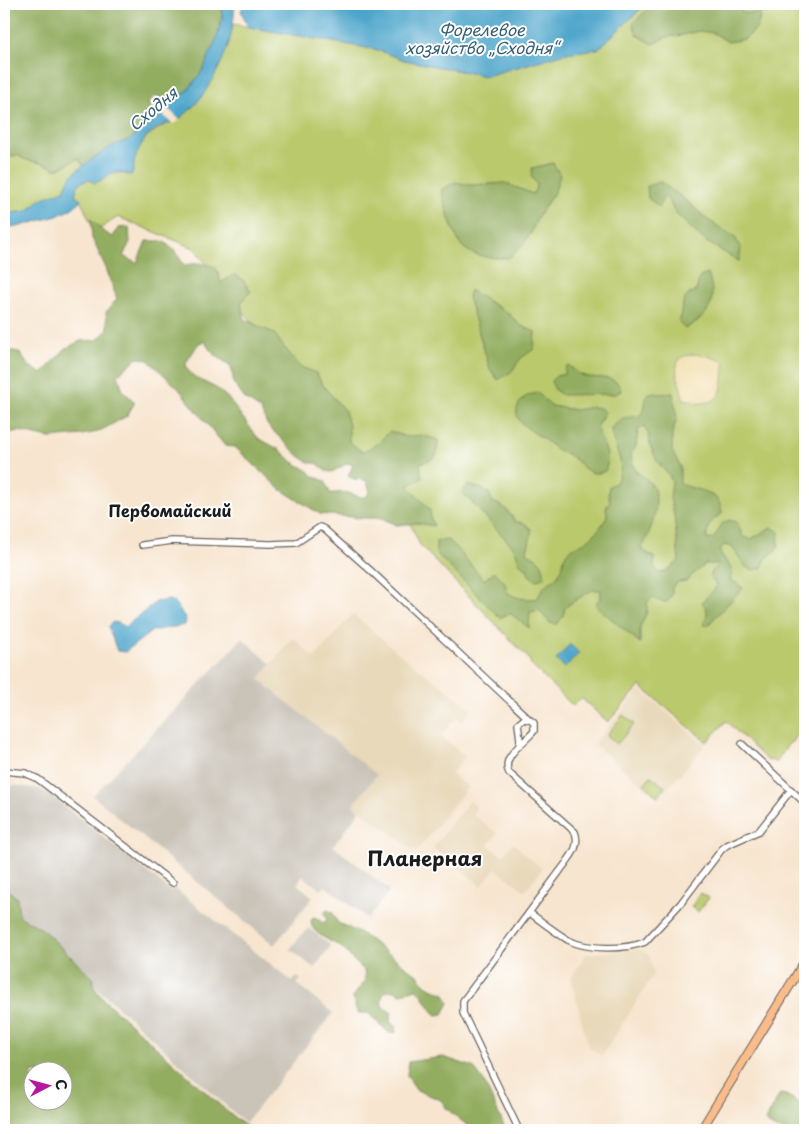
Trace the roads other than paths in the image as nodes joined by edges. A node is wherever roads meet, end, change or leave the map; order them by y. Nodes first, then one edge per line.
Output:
1 (142, 544) dead end
2 (521, 711) junction
3 (522, 720) junction
4 (532, 721) junction
5 (519, 732) junction
6 (531, 735) junction
7 (742, 744) dead end
8 (519, 745) junction
9 (4, 771) edge
10 (791, 790) junction
11 (805, 803) edge
12 (173, 882) dead end
13 (530, 913) junction
14 (805, 960) edge
15 (519, 1130) edge
16 (701, 1130) edge

1 - 2 street
2 - 3 street
2 - 4 street
3 - 4 street
3 - 5 street
4 - 6 street
5 - 6 street
5 - 8 street
6 - 8 street
7 - 10 street
8 - 13 street
9 - 12 street
10 - 11 street
10 - 13 street
13 - 15 street
14 - 16 main road

